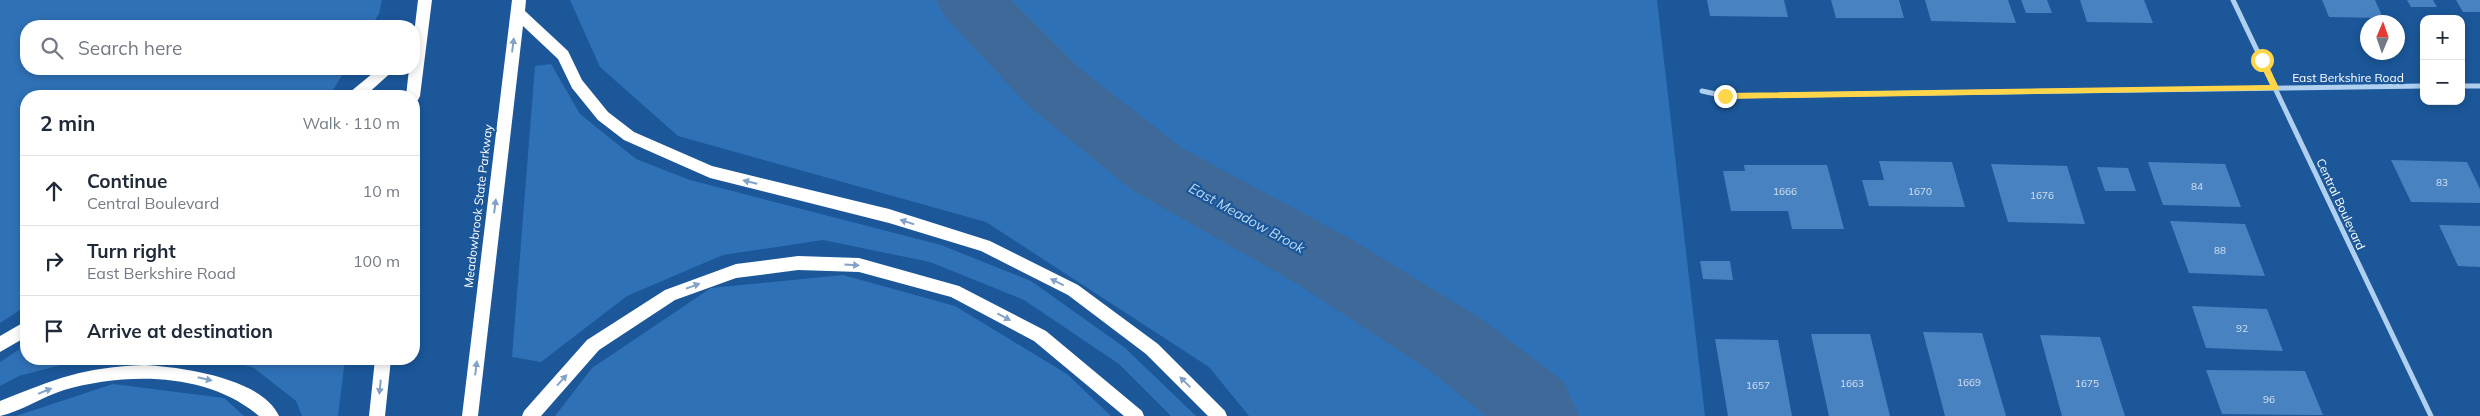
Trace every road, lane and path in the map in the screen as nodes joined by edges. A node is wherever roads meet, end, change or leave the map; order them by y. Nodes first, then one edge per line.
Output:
1 (425, 0) edge
2 (2234, 0) edge
3 (518, 6) edge
4 (420, 24) edge
5 (381, 75) edge
6 (414, 75) edge
7 (2420, 86) edge
8 (2465, 86) edge
9 (2480, 86) edge
10 (2275, 88) junction
11 (363, 90) edge
12 (413, 90) edge
13 (1702, 91) dead end
14 (20, 332) edge
15 (0, 345) edge
16 (382, 365) edge
17 (0, 409) edge
18 (271, 416) edge
19 (376, 416) edge
20 (470, 416) edge
21 (530, 416) edge
22 (1136, 416) edge
23 (1219, 416) edge
24 (2431, 416) edge

1 - 4 highway
2 - 10 street, Central Boulevard
20 -> 3 highway, Meadowbrook State Parkway
23 -> 3 highway
5 - 11 highway
6 - 12 highway
7 - 10 street, East Berkshire Road
8 - 9 street
10 - 13 street, East Berkshire Road
10 - 24 street, Central Boulevard
14 - 15 highway
16 -> 19 highway
17 -> 18 highway
21 -> 22 highway

